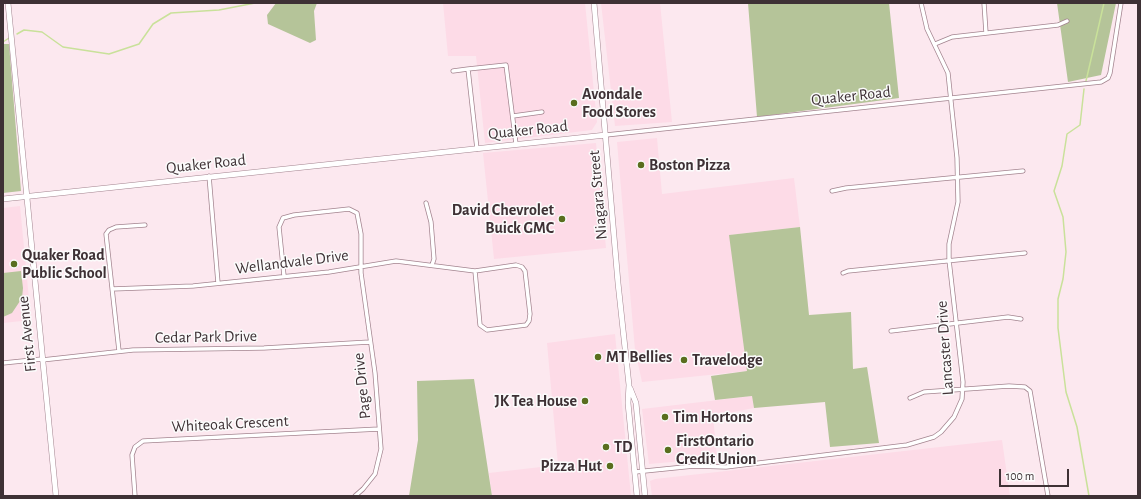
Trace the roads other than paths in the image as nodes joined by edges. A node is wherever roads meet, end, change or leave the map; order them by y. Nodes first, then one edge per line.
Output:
1 (8, 3) edge
2 (594, 3) edge
3 (921, 3) edge
4 (984, 3) edge
5 (1122, 3) edge
6 (1068, 21) dead end
7 (986, 33) junction
8 (935, 44) junction
9 (468, 69) junction
10 (452, 71) dead end
11 (951, 98) junction
12 (542, 112) dead end
13 (513, 116) junction
14 (606, 135) junction
15 (516, 144) junction
16 (477, 149) junction
17 (1023, 170) dead end
18 (209, 176) junction
19 (958, 177) junction
20 (832, 191) dead end
21 (27, 196) junction
22 (3, 199) edge
23 (426, 204) dead end
24 (145, 225) dead end
25 (1025, 253) dead end
26 (949, 260) junction
27 (432, 265) junction
28 (361, 266) junction
29 (475, 271) junction
30 (843, 273) dead end
31 (284, 276) junction
32 (218, 284) junction
33 (112, 289) junction
34 (1021, 319) dead end
35 (956, 324) junction
36 (891, 331) dead end
37 (370, 342) junction
38 (119, 351) junction
39 (42, 359) junction
40 (3, 363) edge
41 (630, 385) junction
42 (962, 389) junction
43 (910, 398) dead end
44 (379, 429) junction
45 (643, 471) junction
46 (635, 472) junction
47 (360, 494) edge
48 (56, 496) edge
49 (135, 496) edge
50 (355, 496) edge
51 (637, 496) edge
52 (645, 496) edge
53 (1048, 496) edge

1 - 21 street, First Avenue
2 - 14 street, Niagara Street
3 - 8 street, Lancaster Drive
4 - 7 street
5 - 11 street, Quaker Road
6 - 7 street
7 - 8 street
8 - 11 street, Lancaster Drive
9 - 10 street
9 - 13 street
9 - 16 street
11 - 14 street, Quaker Road
11 - 19 street, Lancaster Drive
12 - 13 street
13 - 15 street
14 - 15 street, Quaker Road
14 - 41 street, Niagara Street
15 - 16 street, Quaker Road
16 - 18 street, Quaker Road
17 - 19 street
18 - 21 street, Quaker Road
18 - 32 street
19 - 20 street
19 - 26 street, Lancaster Drive
21 - 22 street, Quaker Road
21 - 39 street, First Avenue
23 - 27 street
24 - 33 street
25 - 26 street
26 - 30 street
26 - 35 street, Lancaster Drive
27 - 28 street, Wellandvale Drive
27 - 29 street, Wellandvale Drive
28 - 31 street, Wellandvale Drive
28 - 31 street, Page Drive
28 - 37 street, Page Drive
29 - 29 street, Wellandvale Drive
31 - 32 street, Wellandvale Drive
32 - 33 street, Wellandvale Drive
33 - 38 street
34 - 35 street
35 - 36 street
35 - 42 street, Lancaster Drive
37 - 38 street, Cedar Park Drive
37 - 44 street, Page Drive
38 - 39 street, Cedar Park Drive
39 - 40 street, Cedar Park Drive
39 - 48 street, First Avenue
41 - 45 street, Niagara Street
41 - 46 street, Niagara Street
42 - 43 street
42 - 45 street, Lancaster Drive
42 - 53 street
44 - 47 street, Page Drive
44 - 49 street, Whiteoak Crescent
45 - 46 street, Lancaster Drive
45 - 52 street, Niagara Street
46 - 51 street, Niagara Street
47 - 50 street, Page Drive

